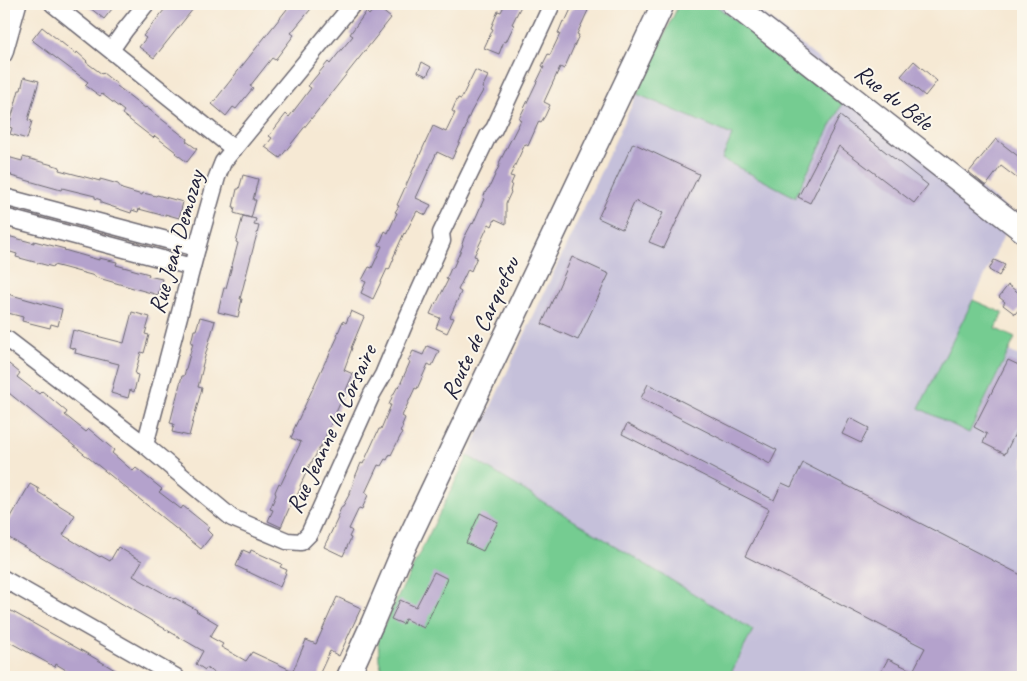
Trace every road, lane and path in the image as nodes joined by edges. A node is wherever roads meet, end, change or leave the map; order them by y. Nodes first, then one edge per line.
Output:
1 (18, 4) edge
2 (53, 4) edge
3 (146, 4) edge
4 (353, 4) edge
5 (552, 4) edge
6 (664, 4) edge
7 (733, 4) edge
8 (112, 50) junction
9 (4, 54) edge
10 (234, 149) junction
11 (4, 197) edge
12 (4, 217) edge
13 (1023, 231) edge
14 (197, 248) junction
15 (192, 266) junction
16 (4, 339) edge
17 (145, 445) junction
18 (4, 579) edge
19 (176, 677) edge
20 (348, 677) edge

1 - 9 street
2 - 8 street
3 - 8 street
4 - 10 street, Rue Jean Demozay
5 - 17 street, Rue Jeanne la Corsaire
6 - 20 main road, Route de Carquefou
7 - 13 main road, Rue du Bêle
8 - 10 street
10 - 14 street, Rue Jean Demozay
11 - 14 street
12 - 15 street
14 - 15 street, Rue Jean Demozay
15 - 17 street, Rue Jean Demozay
16 - 17 street, Rue Jeanne la Corsaire
18 - 19 street

